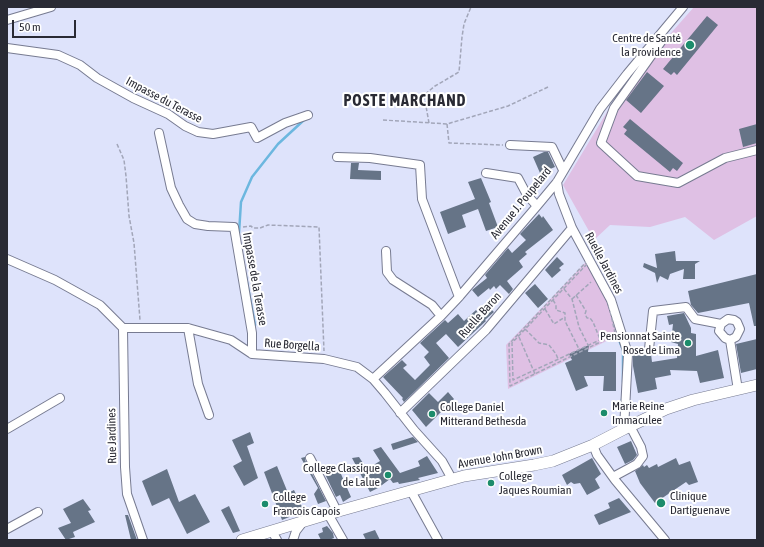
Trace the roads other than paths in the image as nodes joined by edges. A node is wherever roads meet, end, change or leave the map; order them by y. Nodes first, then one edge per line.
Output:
1 (51, 7) edge
2 (684, 7) edge
3 (7, 20) edge
4 (7, 48) edge
5 (308, 115) dead end
6 (159, 133) dead end
7 (510, 145) road end
8 (757, 150) edge
9 (338, 157) dead end
10 (563, 170) junction
11 (486, 173) dead end
12 (557, 182) junction
13 (537, 206) junction
14 (572, 228) junction
15 (386, 251) dead end
16 (7, 259) edge
17 (458, 297) junction
18 (441, 316) junction
19 (721, 324) junction
20 (123, 328) junction
21 (188, 328) junction
22 (730, 340) junction
23 (649, 349) dead end
24 (252, 354) junction
25 (373, 379) junction
26 (757, 386) edge
27 (738, 390) junction
28 (60, 398) dead end
29 (400, 413) junction
30 (208, 415) dead end
31 (627, 427) junction
32 (7, 429) edge
33 (593, 445) junction
34 (310, 458) dead end
35 (612, 477) junction
36 (452, 479) junction
37 (412, 491) junction
38 (38, 512) dead end
39 (332, 513) junction
40 (303, 522) junction
41 (7, 529) edge
42 (275, 535) edge
43 (143, 540) edge
44 (242, 540) edge
45 (293, 540) edge
46 (343, 540) edge
47 (438, 540) edge
48 (665, 540) edge

1 - 3 street
2 - 8 street
2 - 10 street, Avenue J. Poupelard
4 - 5 street, Impasse du Terasse
6 - 24 street, Impasse de la Terasse
7 - 10 street
9 - 17 street
10 - 12 street, Avenue J. Poupelard
11 - 13 street
12 - 13 street, Avenue J. Poupelard
12 - 14 street, Ruelle Jardines
13 - 17 street, Avenue J. Poupelard
14 - 29 street, Ruelle Baron
14 - 31 street, Ruelle Jardines
15 - 18 street
16 - 20 street
17 - 18 street, Avenue J. Poupelard
18 - 25 street, Avenue J. Poupelard
19 - 22 street
19 - 22 street
19 - 23 street
20 - 21 street, Rue Borgella
20 - 43 street, Rue Jardines
21 - 24 street, Rue Borgella
21 - 30 street
22 - 27 street
24 - 25 street, Rue Borgella
25 - 29 street, Rue Borgella
26 - 27 main road, Avenue John Brown
27 - 31 main road, Avenue John Brown
28 - 32 street
29 - 36 street, Rue Borgella
31 - 33 main road, Avenue John Brown
31 - 35 street
33 - 35 street
33 - 36 main road, Avenue John Brown
34 - 39 street
35 - 48 street
36 - 37 main road, Avenue John Brown
37 - 39 main road, Avenue John Brown
37 - 47 street
38 - 41 street
39 - 40 main road, Avenue John Brown
39 - 46 street
40 - 42 main road, Avenue John Brown
40 - 45 street
42 - 44 main road, Avenue John Brown

